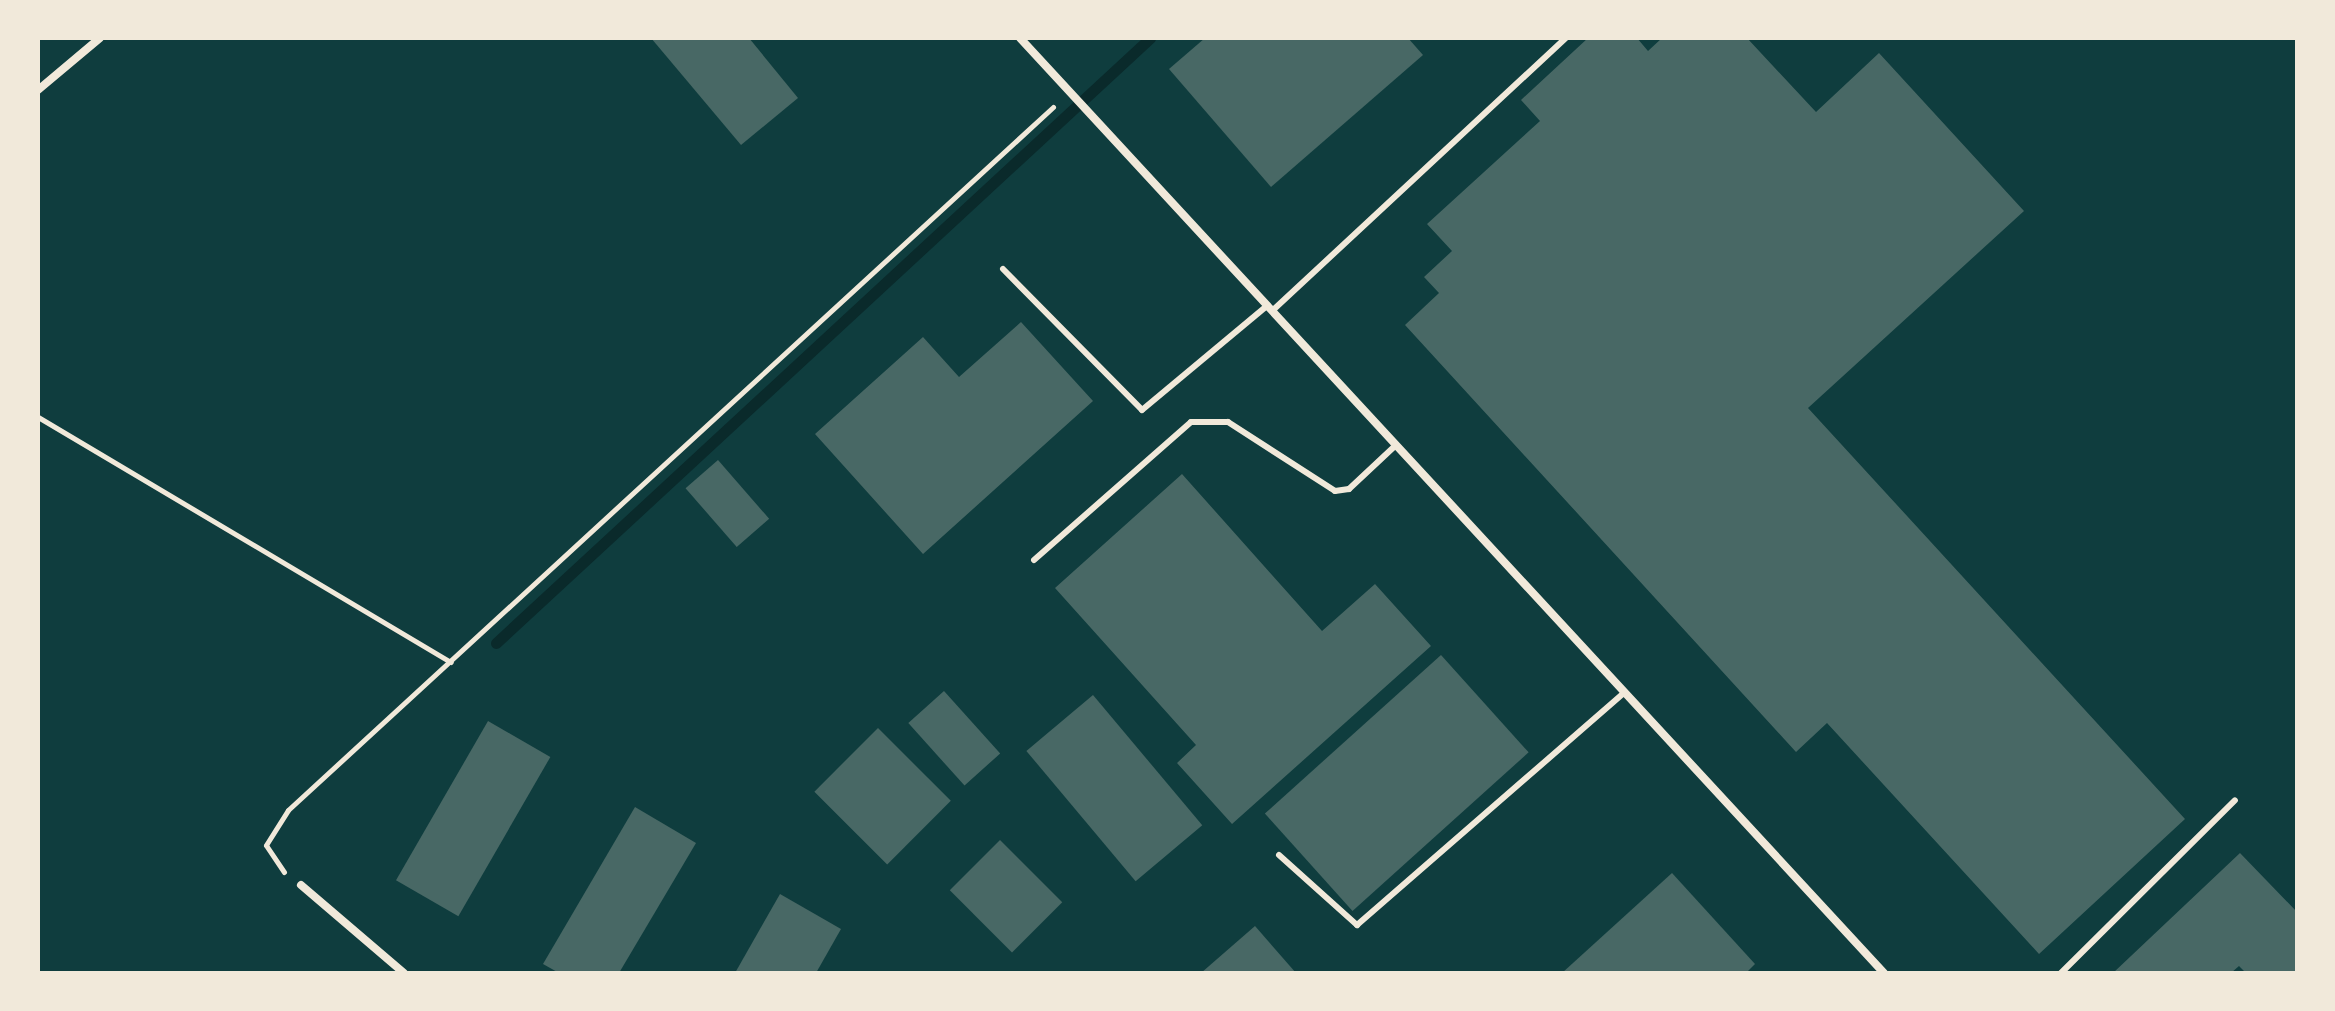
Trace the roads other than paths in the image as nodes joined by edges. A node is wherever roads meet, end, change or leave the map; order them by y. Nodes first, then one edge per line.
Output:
1 (100, 38) edge
2 (1020, 38) edge
3 (1566, 38) edge
4 (38, 90) edge
5 (1003, 269) dead end
6 (1270, 308) junction
7 (1396, 445) junction
8 (1034, 560) dead end
9 (1625, 692) junction
10 (2235, 800) dead end
11 (1279, 855) dead end
12 (301, 885) road end
13 (404, 973) edge
14 (1884, 973) edge
15 (2061, 973) edge

1 - 4 street
2 - 6 street
3 - 6 lane
5 - 6 lane
6 - 7 street
7 - 8 lane
7 - 9 street
9 - 11 lane
9 - 14 street
10 - 15 lane
12 - 13 street

